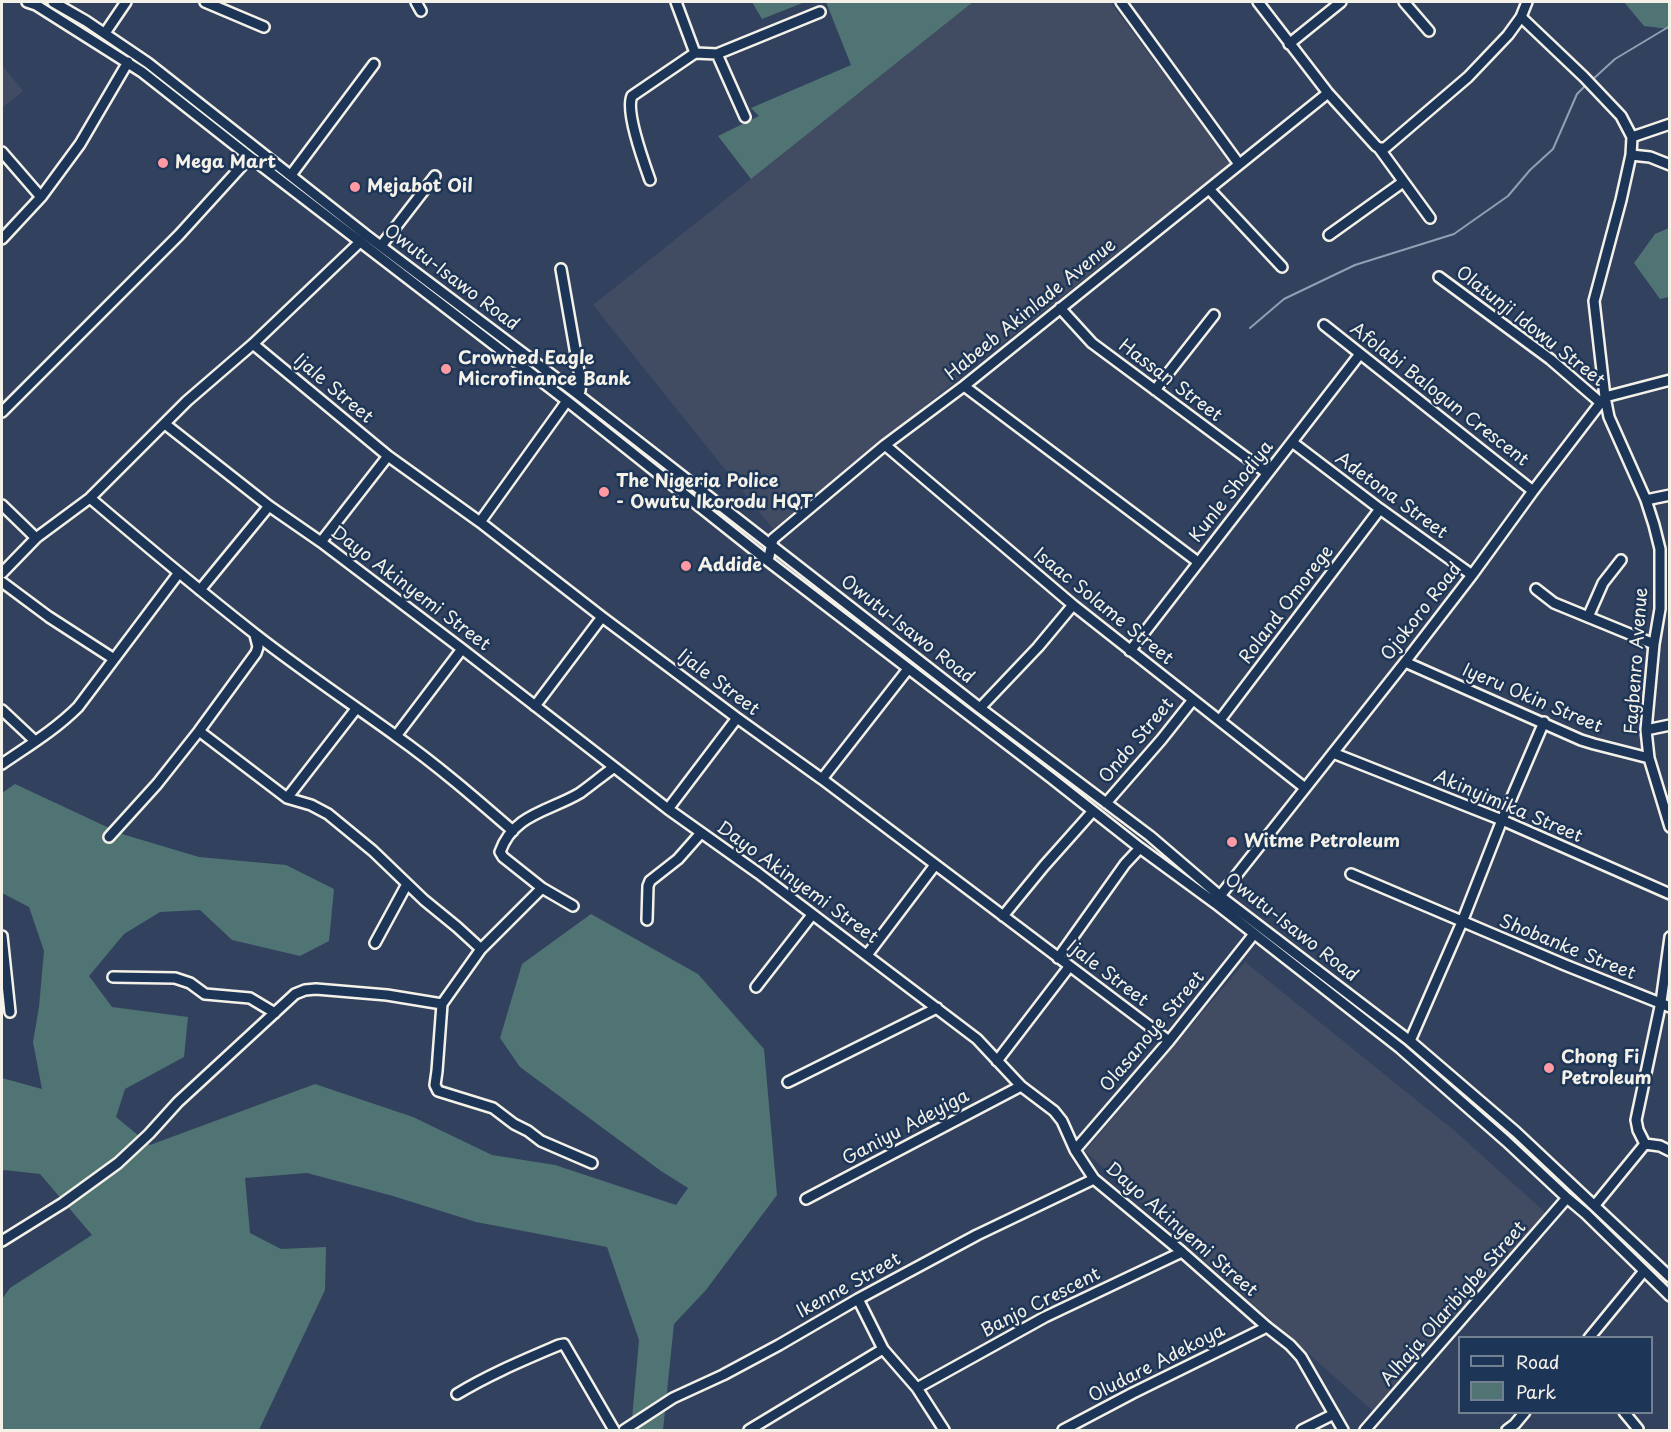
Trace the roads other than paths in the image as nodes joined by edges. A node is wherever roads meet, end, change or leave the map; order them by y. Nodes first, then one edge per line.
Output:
1 (27, 2) edge
2 (52, 2) edge
3 (126, 2) edge
4 (205, 2) edge
5 (416, 2) edge
6 (676, 2) edge
7 (1121, 2) edge
8 (1258, 2) edge
9 (1341, 2) edge
10 (1404, 2) edge
11 (1527, 2) edge
12 (421, 11) dead end
13 (820, 12) dead end
14 (1521, 17) junction
15 (264, 27) dead end
16 (1428, 31) dead end
17 (105, 33) junction
18 (1289, 44) junction
19 (695, 53) junction
20 (717, 54) junction
21 (128, 62) junction
22 (374, 64) dead end
23 (1328, 93) junction
24 (745, 117) dead end
25 (1670, 124) edge
26 (1632, 137) junction
27 (1380, 148) junction
28 (2, 152) edge
29 (1631, 155) junction
30 (250, 157) junction
31 (1239, 164) junction
32 (1670, 165) edge
33 (291, 175) junction
34 (435, 176) dead end
35 (650, 180) dead end
36 (1403, 182) junction
37 (1209, 189) junction
38 (41, 197) junction
39 (1430, 218) dead end
40 (1329, 235) dead end
41 (2, 240) edge
42 (360, 242) junction
43 (381, 246) junction
44 (1282, 267) dead end
45 (561, 269) dead end
46 (1439, 277) dead end
47 (1060, 308) junction
48 (1214, 315) dead end
49 (1324, 325) dead end
50 (253, 345) junction
51 (1360, 354) junction
52 (1670, 380) edge
53 (964, 386) junction
54 (1155, 390) junction
55 (576, 393) junction
56 (1603, 400) junction
57 (567, 401) junction
58 (2, 412) edge
59 (165, 424) junction
60 (1292, 442) junction
61 (885, 445) junction
62 (388, 456) junction
63 (1267, 473) junction
64 (1533, 491) junction
65 (1670, 495) edge
66 (90, 498) junction
67 (1646, 500) junction
68 (2, 505) edge
69 (269, 506) junction
70 (1380, 509) junction
71 (480, 522) junction
72 (36, 538) junction
73 (321, 542) junction
74 (771, 546) junction
75 (1621, 560) dead end
76 (768, 561) junction
77 (1198, 562) junction
78 (2, 573) edge
79 (178, 574) junction
80 (1472, 575) junction
81 (2, 582) edge
82 (1536, 589) dead end
83 (200, 590) junction
84 (1073, 605) junction
85 (1665, 608) edge
86 (602, 617) junction
87 (1588, 617) junction
88 (255, 634) junction
89 (1654, 644) junction
90 (462, 649) junction
91 (1130, 651) junction
92 (114, 659) junction
93 (1405, 662) junction
94 (908, 669) junction
95 (1192, 701) junction
96 (535, 706) junction
97 (980, 708) junction
98 (356, 709) junction
99 (2, 710) edge
100 (736, 718) junction
101 (1220, 720) junction
102 (1544, 722) junction
103 (1670, 726) edge
104 (1646, 730) junction
105 (199, 731) junction
106 (396, 736) junction
107 (35, 741) junction
108 (1333, 753) junction
109 (1649, 758) junction
110 (2, 764) edge
111 (614, 768) junction
112 (822, 779) junction
113 (1305, 788) junction
114 (287, 798) junction
115 (1106, 803) junction
116 (668, 809) junction
117 (1093, 811) junction
118 (1502, 820) junction
119 (1670, 826) edge
120 (513, 831) junction
121 (701, 833) junction
122 (109, 837) dead end
123 (1140, 848) junction
124 (935, 865) junction
125 (1351, 874) dead end
126 (407, 884) junction
127 (542, 888) junction
128 (1670, 894) edge
129 (1220, 896) junction
130 (573, 906) dead end
131 (812, 915) junction
132 (1003, 916) junction
133 (647, 920) dead end
134 (1462, 922) junction
135 (1254, 934) junction
136 (2, 936) edge
137 (1670, 937) edge
138 (375, 943) dead end
139 (481, 949) junction
140 (867, 955) junction
141 (1058, 958) junction
142 (1070, 967) junction
143 (113, 977) dead end
144 (756, 987) dead end
145 (442, 1004) junction
146 (1665, 1004) edge
147 (937, 1008) junction
148 (10, 1012) dead end
149 (275, 1013) junction
150 (1170, 1041) junction
151 (1410, 1041) junction
152 (997, 1061) junction
153 (788, 1082) dead end
154 (1021, 1086) junction
155 (1645, 1144) junction
156 (1075, 1150) junction
157 (1670, 1151) edge
158 (592, 1163) dead end
159 (1094, 1179) junction
160 (1567, 1198) junction
161 (806, 1199) dead end
162 (1595, 1205) junction
163 (2, 1240) edge
164 (1182, 1252) junction
165 (1644, 1271) junction
166 (1670, 1276) edge
167 (1670, 1296) edge
168 (858, 1299) junction
169 (1267, 1327) junction
170 (1591, 1336) edge
171 (883, 1349) junction
172 (917, 1388) junction
173 (457, 1394) dead end
174 (1334, 1414) junction
175 (1524, 1414) edge
176 (1625, 1414) edge
177 (1638, 1429) edge
178 (614, 1431) edge
179 (624, 1431) edge
180 (749, 1431) edge
181 (944, 1431) edge
182 (1063, 1431) edge
183 (1302, 1431) edge
184 (1343, 1431) edge
185 (1365, 1431) edge
186 (1507, 1431) edge

1 - 21 street, Owutu-Isawo Road
2 - 17 street, Owutu-Isawo Road
3 - 17 street
4 - 15 street
5 - 12 street
6 - 19 street
7 - 31 street
8 - 18 street
9 - 18 street
10 - 16 street
11 - 14 street
13 - 20 street
14 - 26 street
14 - 27 street
17 - 33 street, Owutu-Isawo Road
18 - 23 street
19 - 20 street
19 - 35 street
20 - 24 street
21 - 30 street, Owutu-Isawo Road
21 - 38 street
22 - 33 street
23 - 27 street
23 - 31 street, Habeeb Akinlade Avenue
25 - 26 street
26 - 29 street, Fagbenro Avenue
27 - 36 street
28 - 38 street
29 - 32 street
29 - 56 street, Fagbenro Avenue
30 - 42 street, Owutu-Isawo Road
30 - 58 street
31 - 37 street, Habeeb Akinlade Avenue
33 - 43 street, Owutu-Isawo Road
34 - 43 street
36 - 39 street
36 - 40 street
37 - 44 street
37 - 47 street, Habeeb Akinlade Avenue
38 - 41 street
42 - 50 street
42 - 57 street, Owutu-Isawo Road
43 - 55 street, Owutu-Isawo Road
45 - 55 street
46 - 56 street, Olatunji Idowu Street
47 - 53 street, Habeeb Akinlade Avenue
47 - 54 street, Hassan Street
48 - 54 street
49 - 51 street, Afolabi Balogun Crescent
50 - 59 street
50 - 62 street, Ijale Street
51 - 60 street, Kunle Shodiya
51 - 64 street, Afolabi Balogun Crescent
52 - 56 street
53 - 61 street, Habeeb Akinlade Avenue
53 - 77 street
54 - 63 street, Hassan Street
55 - 74 street, Owutu-Isawo Road
56 - 64 street, Ojokoro Road
56 - 67 street, Fagbenro Avenue
57 - 71 street
57 - 76 street, Owutu-Isawo Road
59 - 66 street
59 - 69 street, Dayo Akinyemi Street
60 - 63 street, Kunle Shodiya
60 - 70 street, Adetona Street
61 - 74 street, Habeeb Akinlade Avenue
61 - 84 street, Isaac Solame Street
62 - 71 street, Ijale Street
62 - 73 street
63 - 77 street, Kunle Shodiya
64 - 80 street, Ojokoro Road
65 - 67 street
66 - 72 street
66 - 79 street
67 - 85 street, Fagbenro Avenue
68 - 72 street
69 - 73 street, Dayo Akinyemi Street
69 - 83 street
70 - 80 street, Adetona Street
70 - 101 street, Roland Omorege
71 - 86 street, Ijale Street
72 - 78 street
73 - 90 street, Dayo Akinyemi Street
74 - 76 street
74 - 97 street, Owutu-Isawo Road
75 - 87 street
76 - 94 street, Owutu-Isawo Road
77 - 91 street, Kunle Shodiya
79 - 83 street
79 - 92 street
80 - 93 street, Ojokoro Road
81 - 92 street
82 - 87 street
83 - 88 street
84 - 91 street, Isaac Solame Street
84 - 97 street
85 - 89 street, Fagbenro Avenue
86 - 96 street
86 - 100 street, Ijale Street
87 - 89 street
88 - 98 street
88 - 105 street
89 - 104 street, Fagbenro Avenue
90 - 96 street, Dayo Akinyemi Street
90 - 106 street
91 - 95 street, Isaac Solame Street
92 - 107 street
93 - 102 street, Iyeru Okin Street
93 - 108 street, Ojokoro Road
94 - 112 street
94 - 117 street, Owutu-Isawo Road
95 - 101 street, Isaac Solame Street
95 - 115 street, Ondo Street
96 - 111 street, Dayo Akinyemi Street
97 - 115 street, Owutu-Isawo Road
98 - 106 street
98 - 114 street
99 - 107 street
100 - 112 street, Ijale Street
100 - 116 street
101 - 113 street, Isaac Solame Street
102 - 109 street, Iyeru Okin Street
102 - 118 street
103 - 104 street
104 - 109 street, Fagbenro Avenue
105 - 114 street
105 - 122 street
106 - 120 street
107 - 110 street
108 - 113 street, Ojokoro Road
108 - 118 street, Akinyimika Street
109 - 119 street, Fagbenro Avenue
111 - 116 street, Dayo Akinyemi Street
111 - 120 street
112 - 124 street, Ijale Street
113 - 129 street, Ojokoro Road
114 - 126 street
115 - 129 street, Owutu-Isawo Road
116 - 121 street, Dayo Akinyemi Street
117 - 123 street, Owutu-Isawo Road
117 - 132 street
118 - 128 street, Akinyimika Street
118 - 134 street
120 - 127 street
121 - 131 street, Dayo Akinyemi Street
121 - 133 street
123 - 135 street, Owutu-Isawo Road
123 - 141 street
124 - 132 street, Ijale Street
124 - 140 street
125 - 134 street, Shobanke Street
126 - 138 street
126 - 139 street
127 - 130 street
127 - 139 street
129 - 151 street, Owutu-Isawo Road
131 - 140 street, Dayo Akinyemi Street
131 - 144 street
132 - 141 street, Ijale Street
134 - 146 street, Shobanke Street
134 - 151 street
135 - 150 street, Olasanoye Street
135 - 160 street, Owutu-Isawo Road
136 - 148 street
137 - 146 street
139 - 145 street
140 - 147 street, Dayo Akinyemi Street
141 - 142 street, Ijale Street
142 - 150 street, Ijale Street
142 - 152 street
143 - 149 street
145 - 149 street
145 - 158 street
146 - 155 street
147 - 152 street, Dayo Akinyemi Street
147 - 153 street
149 - 163 street
150 - 156 street, Olasanoye Street
151 - 162 street, Owutu-Isawo Road
152 - 154 street, Dayo Akinyemi Street
154 - 156 street, Dayo Akinyemi Street
154 - 161 street, Ganiyu Adeyiga
155 - 157 street
155 - 162 street
156 - 159 street, Dayo Akinyemi Street
159 - 164 street, Dayo Akinyemi Street
159 - 168 street, Ikenne Street
160 - 165 street, Owutu-Isawo Road
160 - 185 street, Alhaja Olaribigbe Street
162 - 166 street, Owutu-Isawo Road
164 - 169 street, Dayo Akinyemi Street
164 - 172 street, Banjo Crescent
165 - 167 street, Owutu-Isawo Road
165 - 170 street
168 - 171 street
168 - 179 street, Ikenne Street
169 - 174 street, Dayo Akinyemi Street
169 - 182 street, Oludare Adekoya
171 - 172 street
171 - 180 street
172 - 181 street
173 - 178 street
174 - 183 street
174 - 184 street, Dayo Akinyemi Street
175 - 186 street
176 - 177 street

